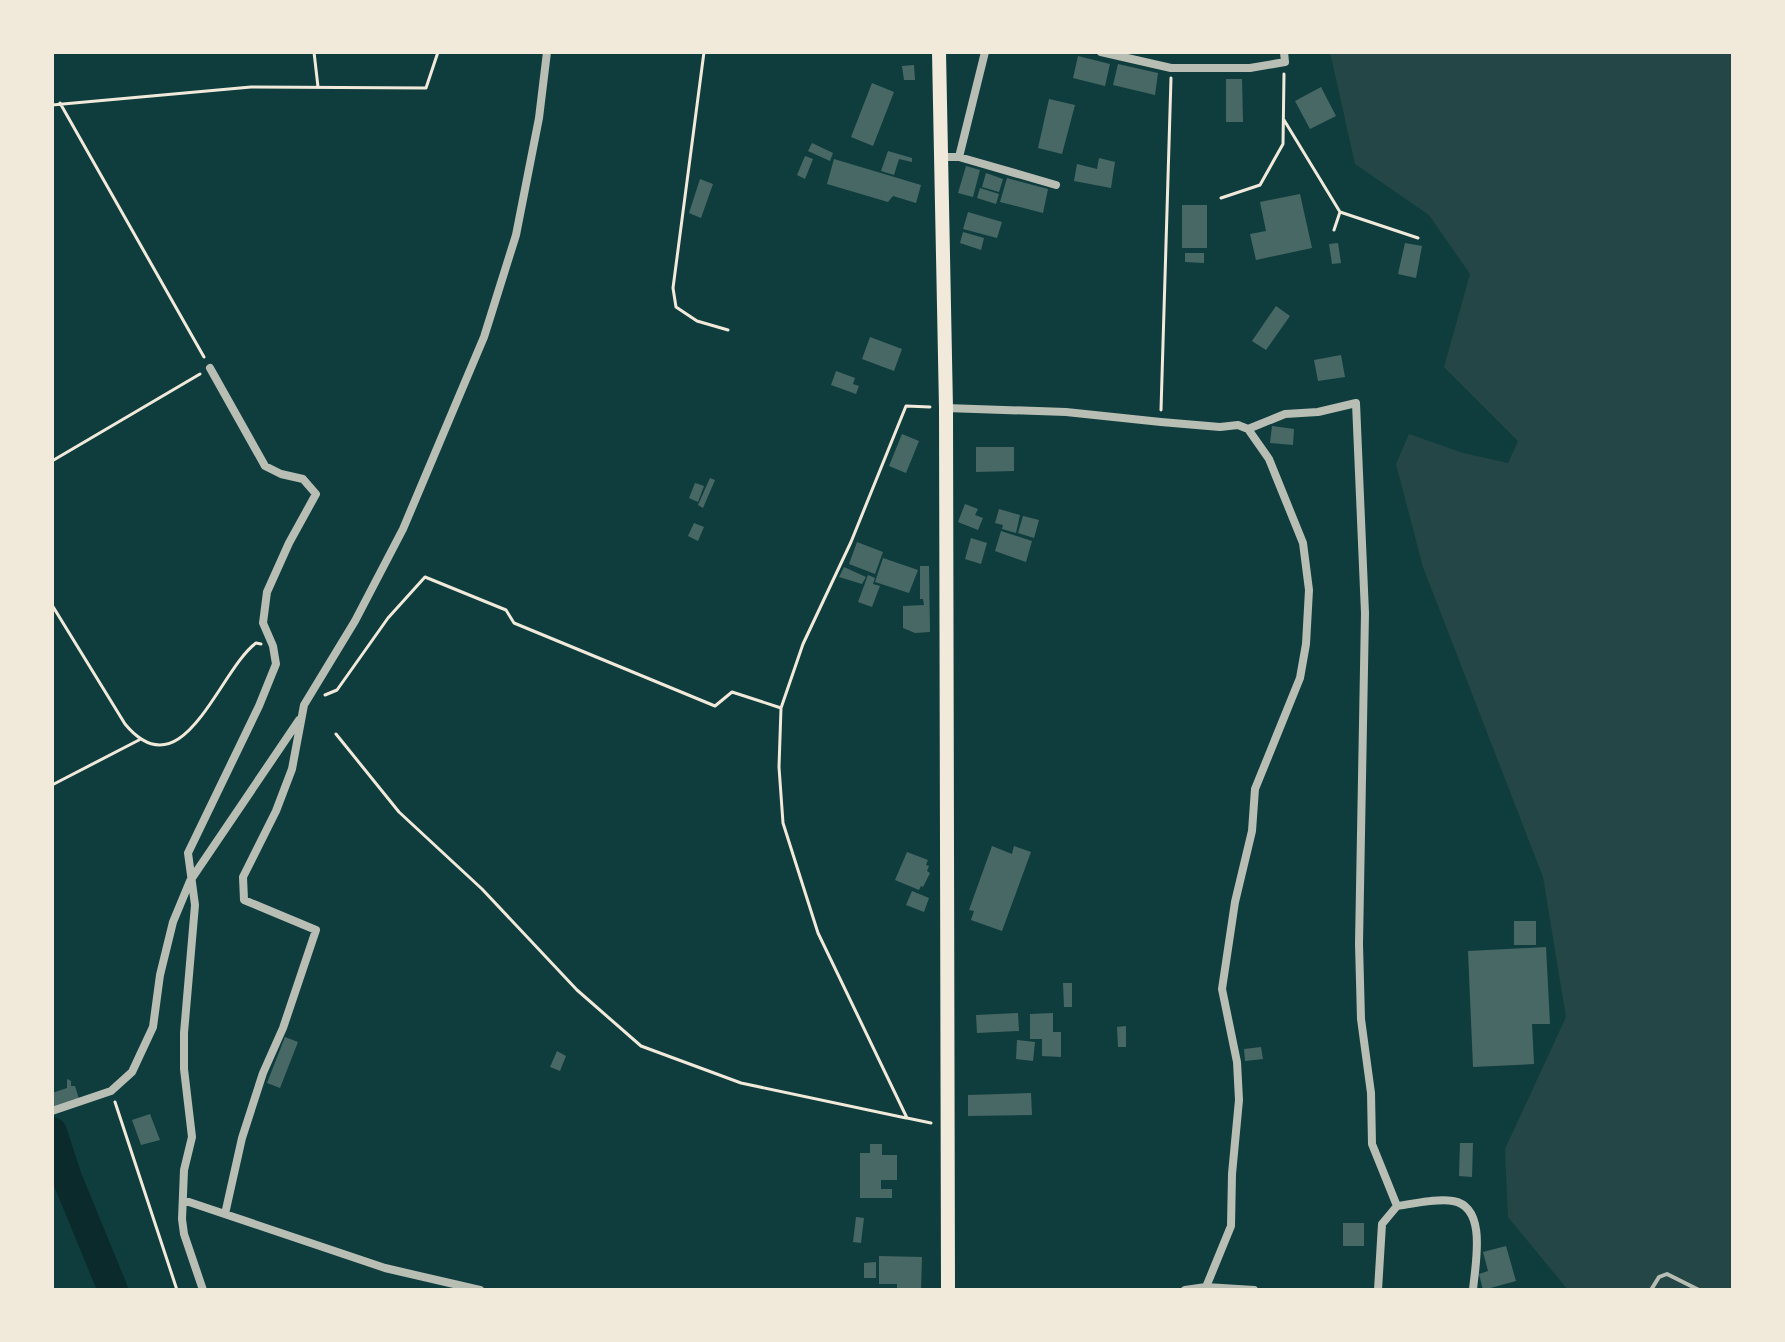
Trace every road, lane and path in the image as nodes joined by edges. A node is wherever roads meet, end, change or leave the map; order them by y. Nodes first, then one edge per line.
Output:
1 (314, 52) edge
2 (438, 52) edge
3 (547, 52) edge
4 (704, 52) edge
5 (816, 52) edge
6 (827, 52) edge
7 (939, 52) edge
8 (985, 52) edge
9 (1101, 52) edge
10 (1157, 52) edge
11 (1284, 57) edge
12 (1156, 64) junction
13 (1171, 68) junction
14 (318, 87) junction
15 (60, 103) junction
16 (52, 105) edge
17 (1284, 120) junction
18 (940, 157) junction
19 (959, 157) junction
20 (1056, 185) dead end
21 (1221, 198) dead end
22 (1340, 212) junction
23 (1334, 230) dead end
24 (1418, 238) dead end
25 (728, 330) dead end
26 (210, 368) junction
27 (946, 408) junction
28 (1161, 422) junction
29 (1248, 429) junction
30 (52, 461) edge
31 (52, 605) edge
32 (273, 646) junction
33 (304, 705) junction
34 (781, 708) junction
35 (302, 716) junction
36 (336, 734) dead end
37 (139, 740) junction
38 (52, 785) edge
39 (190, 881) junction
40 (111, 1091) junction
41 (52, 1111) edge
42 (907, 1118) junction
43 (946, 1125) junction
44 (183, 1200) junction
45 (1397, 1206) junction
46 (225, 1214) junction
47 (1206, 1287) junction
48 (177, 1290) edge
49 (203, 1290) edge
50 (480, 1290) edge
51 (948, 1290) edge
52 (1185, 1290) edge
53 (1254, 1290) edge
54 (1378, 1290) edge
55 (1473, 1290) edge
56 (1651, 1290) edge
57 (1699, 1290) edge

1 - 14 path
2 - 14 path
3 - 33 street
4 - 25 path
5 - 6 path
7 - 18 highway
8 - 19 street
9 - 12 street
10 - 12 street
11 - 13 street
11 - 17 path
12 - 13 street
13 - 28 path
14 - 15 path
15 - 16 path
15 - 26 path
17 - 21 path
17 - 22 path
18 - 19 street
18 - 27 highway
19 - 20 street
22 - 23 path
22 - 24 path
26 - 30 path
26 - 32 street
27 - 28 street
27 - 34 path
27 - 43 highway
28 - 29 street
29 - 45 street
29 - 47 street
31 - 37 path
32 - 37 path
32 - 39 street
33 - 34 path
33 - 35 street
34 - 42 path
35 - 39 street
35 - 46 street
36 - 42 path
37 - 38 path
39 - 40 street
39 - 44 street
40 - 41 street
40 - 48 path
42 - 43 path
43 - 51 highway
44 - 46 street
44 - 49 street
45 - 54 street
45 - 55 street
46 - 50 street
47 - 52 street
47 - 53 street
56 - 57 lane

